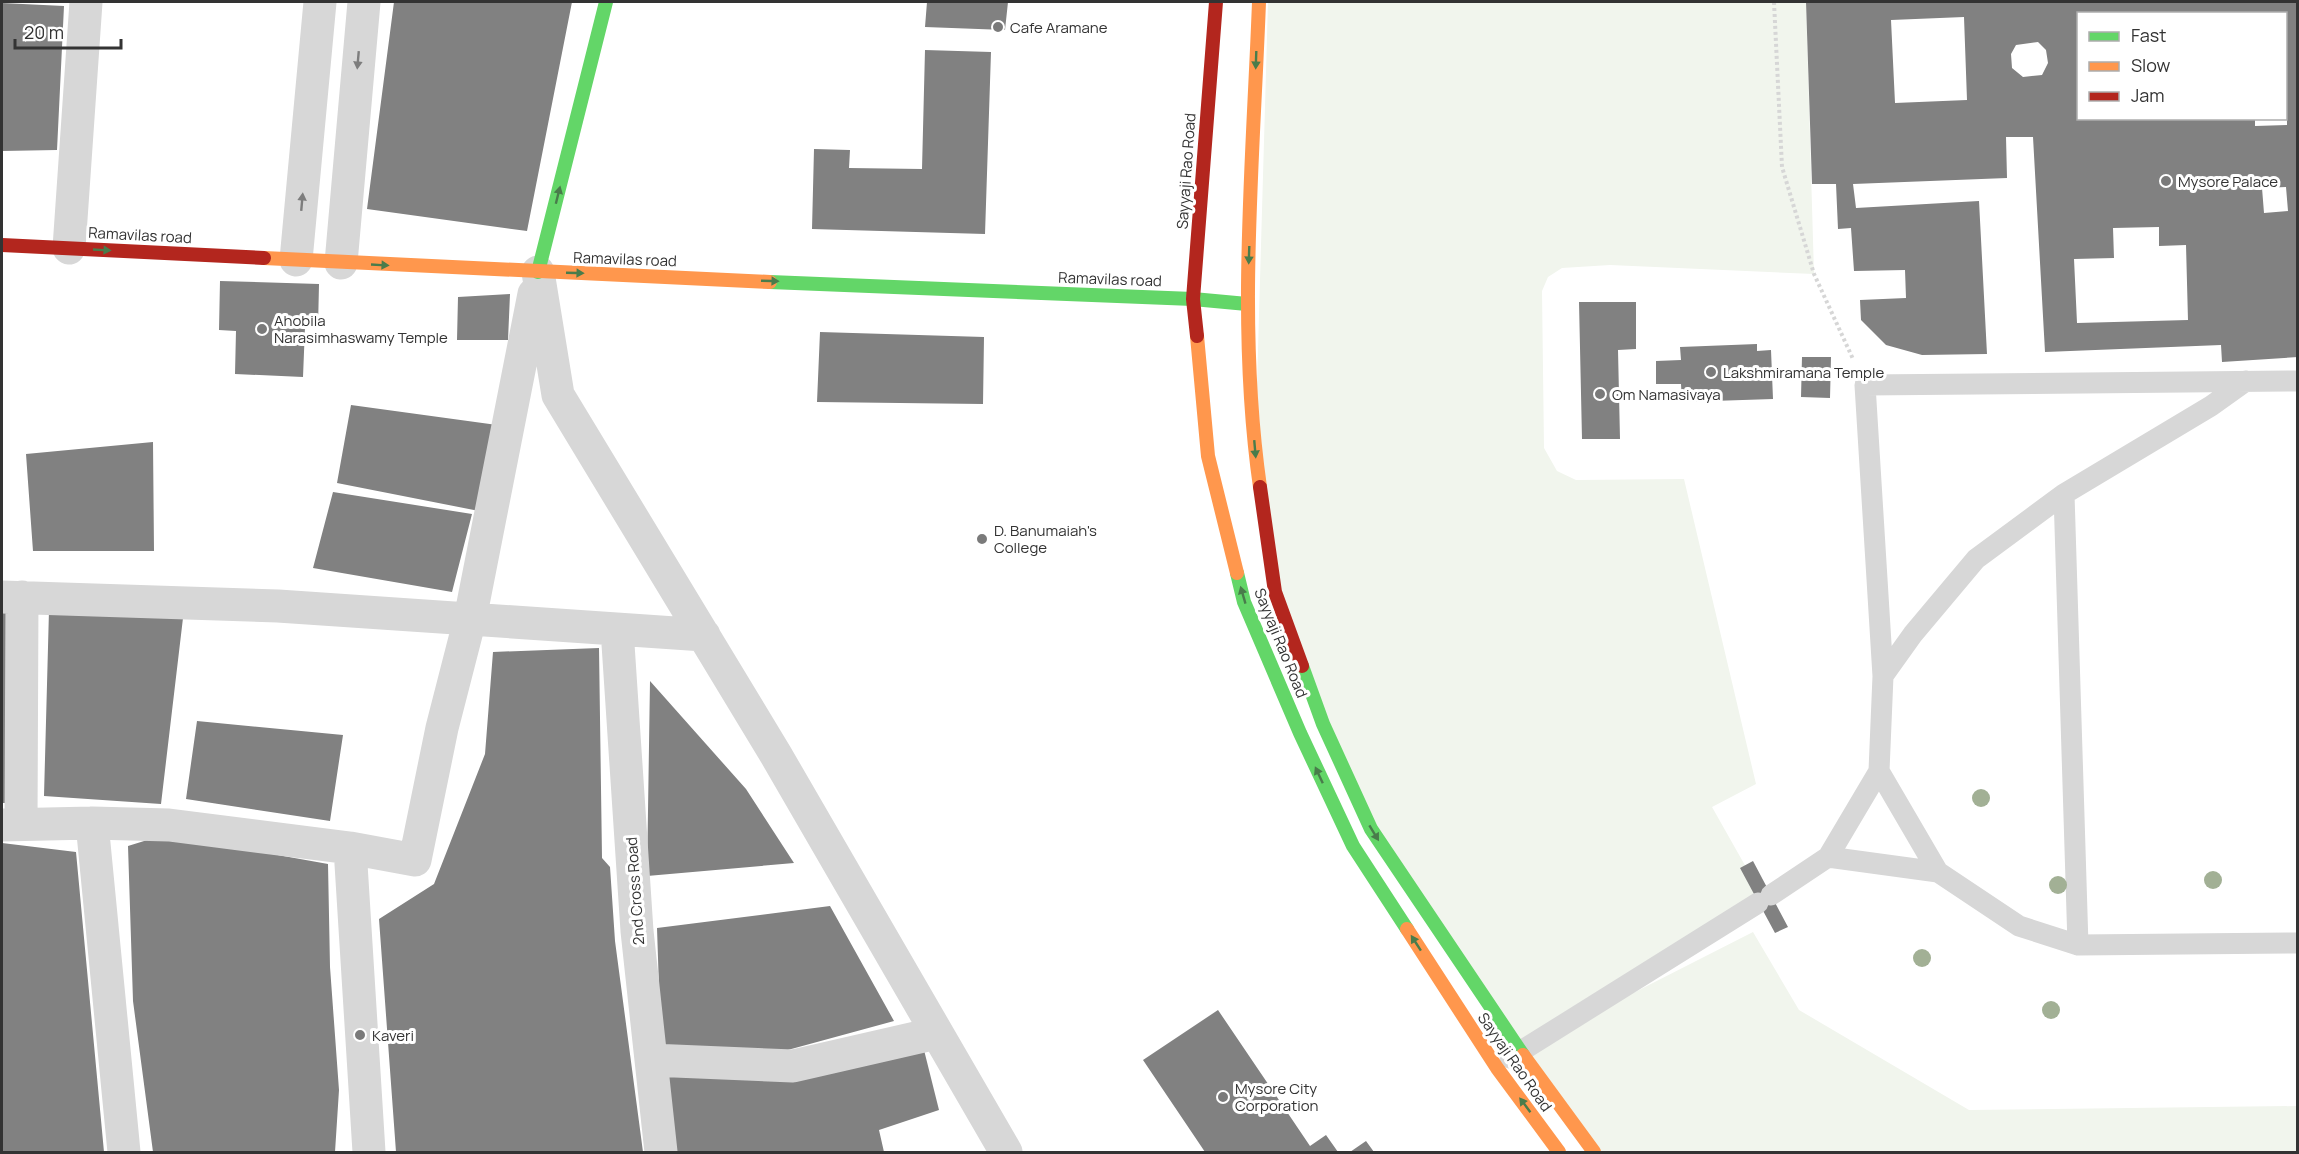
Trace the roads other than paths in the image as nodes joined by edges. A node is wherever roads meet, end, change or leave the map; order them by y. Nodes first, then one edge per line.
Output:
1 (86, 2) edge
2 (320, 2) edge
3 (363, 2) edge
4 (606, 2) edge
5 (1216, 2) edge
6 (1259, 2) edge
7 (2, 245) edge
8 (69, 248) junction
9 (296, 260) junction
10 (341, 263) junction
11 (538, 272) junction
12 (1193, 299) junction
13 (1247, 304) junction
14 (2246, 381) junction
15 (2298, 381) edge
16 (2064, 494) junction
17 (12, 597) edge
18 (470, 619) junction
19 (617, 629) junction
20 (704, 635) junction
21 (1883, 676) junction
22 (1879, 771) junction
23 (92, 823) junction
24 (11, 824) edge
25 (350, 848) junction
26 (1828, 857) junction
27 (1938, 872) junction
28 (2298, 943) edge
29 (2078, 945) junction
30 (937, 1033) junction
31 (1520, 1051) junction
32 (651, 1060) junction
33 (1497, 1068) junction
34 (124, 1152) edge
35 (369, 1152) edge
36 (661, 1152) edge
37 (1006, 1152) edge
38 (1559, 1152) edge
39 (1594, 1152) edge

1 - 8 street
9 -> 2 street
3 -> 10 street
11 -> 4 main road
5 - 12 main road, Sayyaji Rao Road
6 -> 13 main road, Sayyaji Rao Road
7 - 8 main road, Ramavilas road
8 -> 9 main road, Ramavilas road
9 - 10 main road, Ramavilas road
10 -> 11 main road, Ramavilas road
11 -> 12 main road, Ramavilas road
11 - 18 street
11 - 20 street
12 - 13 main road, Ramavilas road
33 -> 12 main road, Sayyaji Rao Road
13 -> 31 main road, Sayyaji Rao Road
14 - 15 lane
14 - 16 lane
14 - 21 lane
16 - 21 lane
16 - 29 lane
17 - 18 street
17 - 24 street
18 - 19 street
18 - 25 street
19 - 20 street
19 - 32 street, 2nd Cross Road
20 - 30 street
21 - 22 lane
22 - 26 lane
22 - 27 lane
23 - 24 street
23 - 25 street
23 - 34 street
25 - 35 street
26 - 27 lane
26 - 31 lane
27 - 29 lane
28 - 29 lane
30 - 32 street
30 - 37 street
31 - 33 lane
31 - 39 main road, Sayyaji Rao Road
32 - 36 street, 2nd Cross Road
38 -> 33 main road, Sayyaji Rao Road

